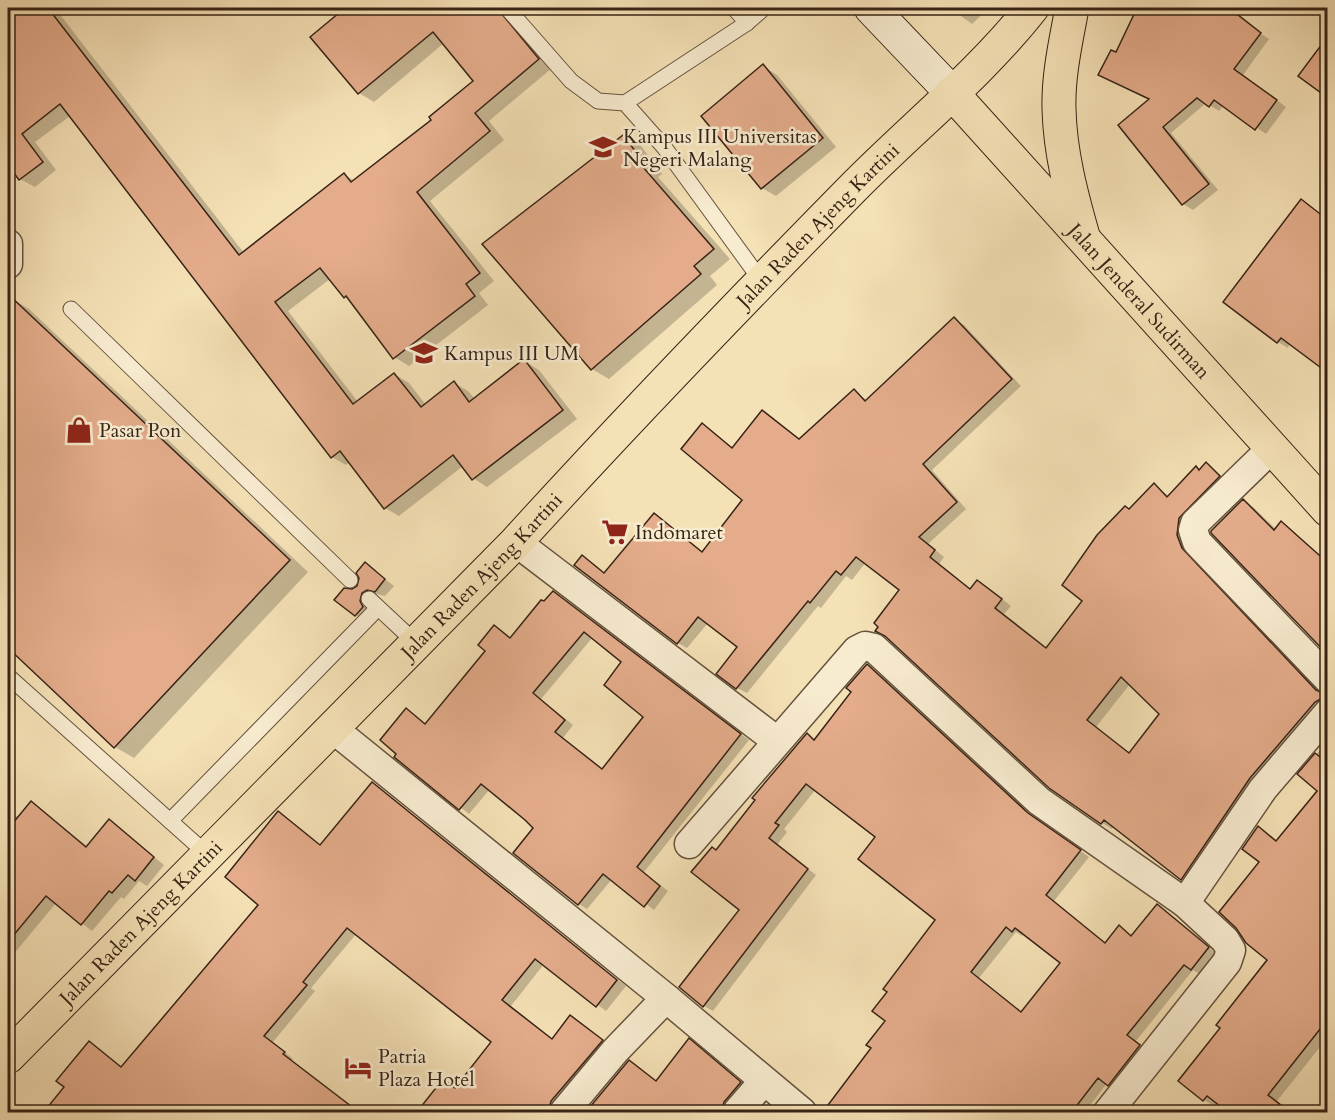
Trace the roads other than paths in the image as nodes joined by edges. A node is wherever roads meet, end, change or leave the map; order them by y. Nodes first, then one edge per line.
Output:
1 (507, 8) edge
2 (734, 8) edge
3 (764, 8) edge
4 (871, 8) edge
5 (1032, 8) edge
6 (1072, 8) edge
7 (747, 23) junction
8 (952, 93) junction
9 (625, 103) junction
10 (8, 244) edge
11 (1086, 245) junction
12 (8, 264) edge
13 (763, 283) junction
14 (70, 309) dead end
15 (1270, 449) junction
16 (1328, 510) edge
17 (516, 542) junction
18 (350, 580) dead end
19 (416, 643) junction
20 (8, 676) edge
21 (1328, 679) edge
22 (1328, 713) edge
23 (332, 728) junction
24 (777, 741) junction
25 (170, 821) junction
26 (689, 844) dead end
27 (208, 855) junction
28 (1185, 903) junction
29 (666, 998) junction
30 (8, 1057) edge
31 (764, 1080) junction
32 (564, 1113) edge
33 (737, 1113) edge
34 (802, 1113) edge
35 (1108, 1113) edge

1 - 9 lane
2 - 7 lane
3 - 7 lane
4 - 8 main road
5 - 8 main road, Jalan Raden Ajeng Kartini
6 - 11 main road
7 - 9 lane
8 - 11 main road, Jalan Jenderal Sudirman
8 - 13 main road, Jalan Raden Ajeng Kartini
9 - 13 lane
10 - 12 street
11 - 15 main road, Jalan Jenderal Sudirman
13 - 17 main road, Jalan Raden Ajeng Kartini
14 - 18 lane
15 - 16 main road, Jalan Jenderal Sudirman
15 - 21 street
17 - 19 main road, Jalan Raden Ajeng Kartini
17 - 24 street
19 - 23 main road, Jalan Raden Ajeng Kartini
19 - 25 lane
20 - 25 lane
22 - 28 street
23 - 27 main road, Jalan Raden Ajeng Kartini
23 - 29 street
24 - 26 street
24 - 28 street
25 - 27 lane
27 - 30 main road, Jalan Raden Ajeng Kartini
28 - 35 street
29 - 31 street
29 - 32 street
31 - 33 street
31 - 34 street

